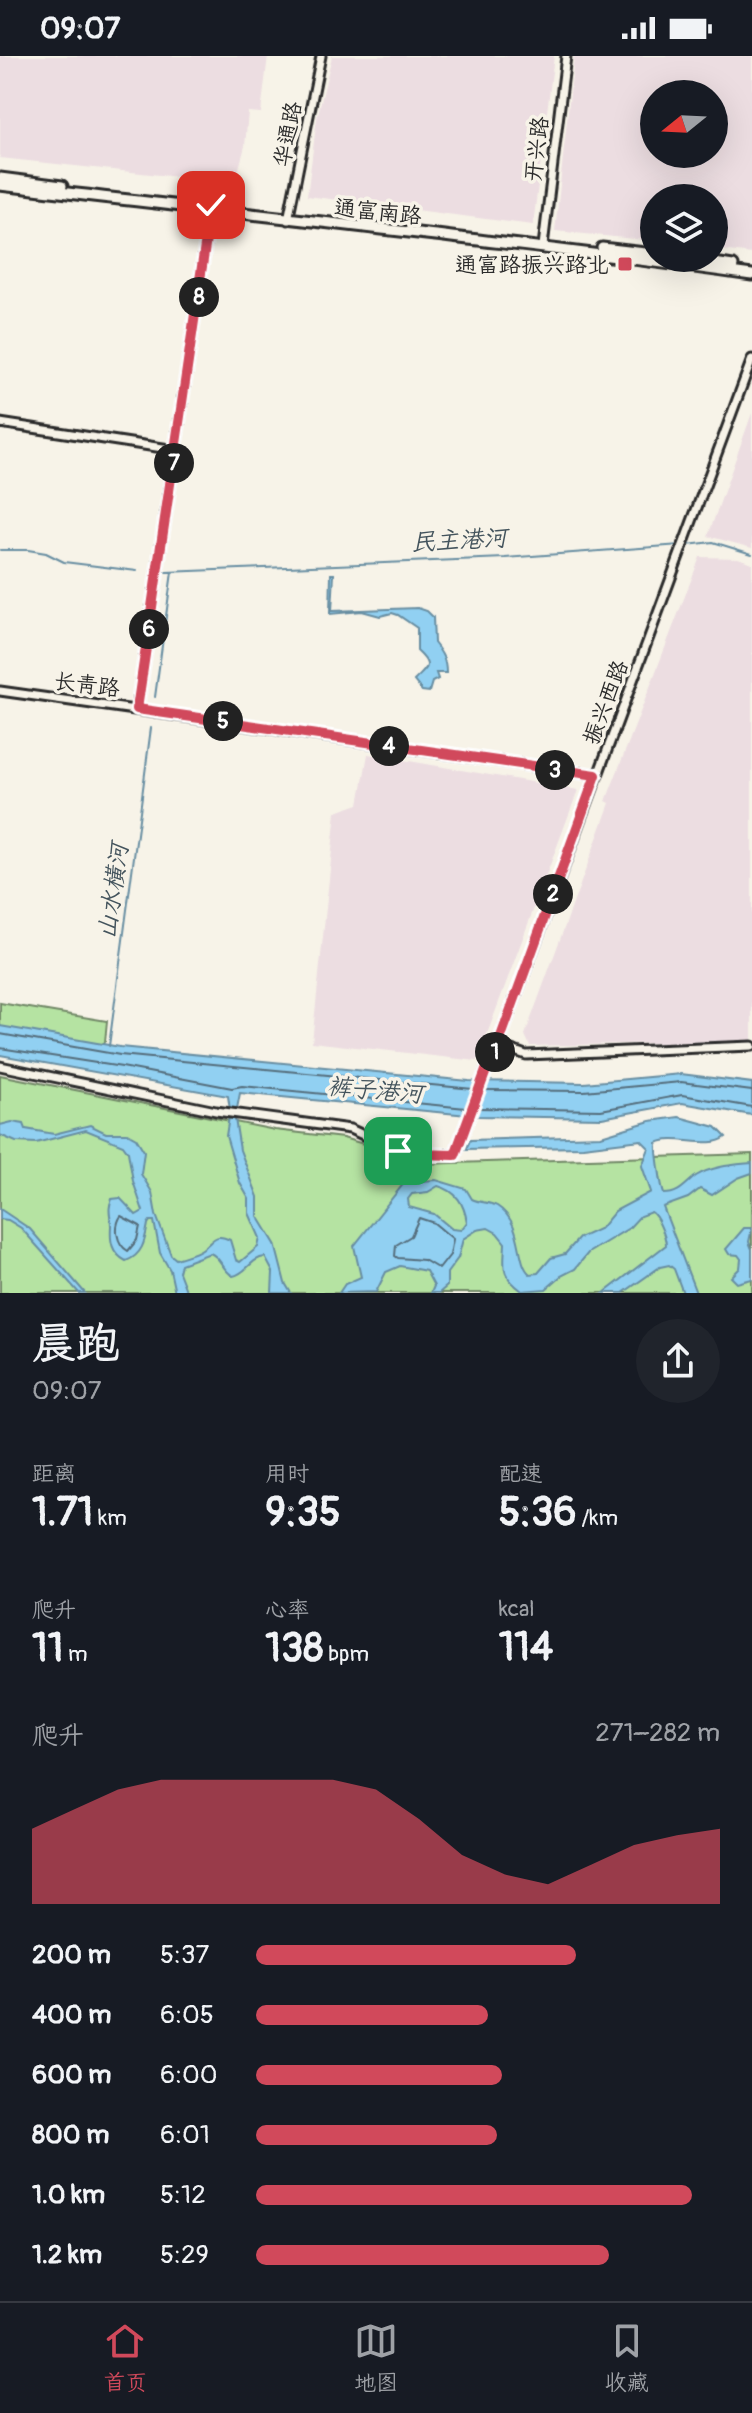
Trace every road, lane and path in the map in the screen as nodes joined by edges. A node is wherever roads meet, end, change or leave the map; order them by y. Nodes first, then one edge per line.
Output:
1 (321, 56) edge
2 (566, 56) edge
3 (0, 178) edge
4 (0, 185) edge
5 (211, 208) junction
6 (289, 217) junction
7 (543, 244) junction
8 (640, 253) edge
9 (728, 267) edge
10 (752, 272) edge
11 (752, 359) edge
12 (0, 423) edge
13 (176, 450) junction
14 (0, 691) edge
15 (137, 709) junction
16 (596, 775) junction
17 (498, 1045) junction
18 (752, 1046) edge
19 (0, 1066) edge

1 - 6 street, 华通路
2 - 7 street, 开兴路
3 - 5 main road, 通富南路
4 - 5 main road, 通富南路
5 - 6 main road, 通富南路
5 - 13 street
6 - 7 main road, 通富南路
7 - 8 main road, 通富南路
7 - 10 main road, 通富南路
9 - 10 main road, 通富南路
11 - 16 street, 振兴西路
12 - 13 street
13 - 15 street
14 - 15 street, 长青路
15 - 16 street, 长青路
16 - 17 street, 振兴西路
17 - 18 street
17 - 19 street, 振兴西路

